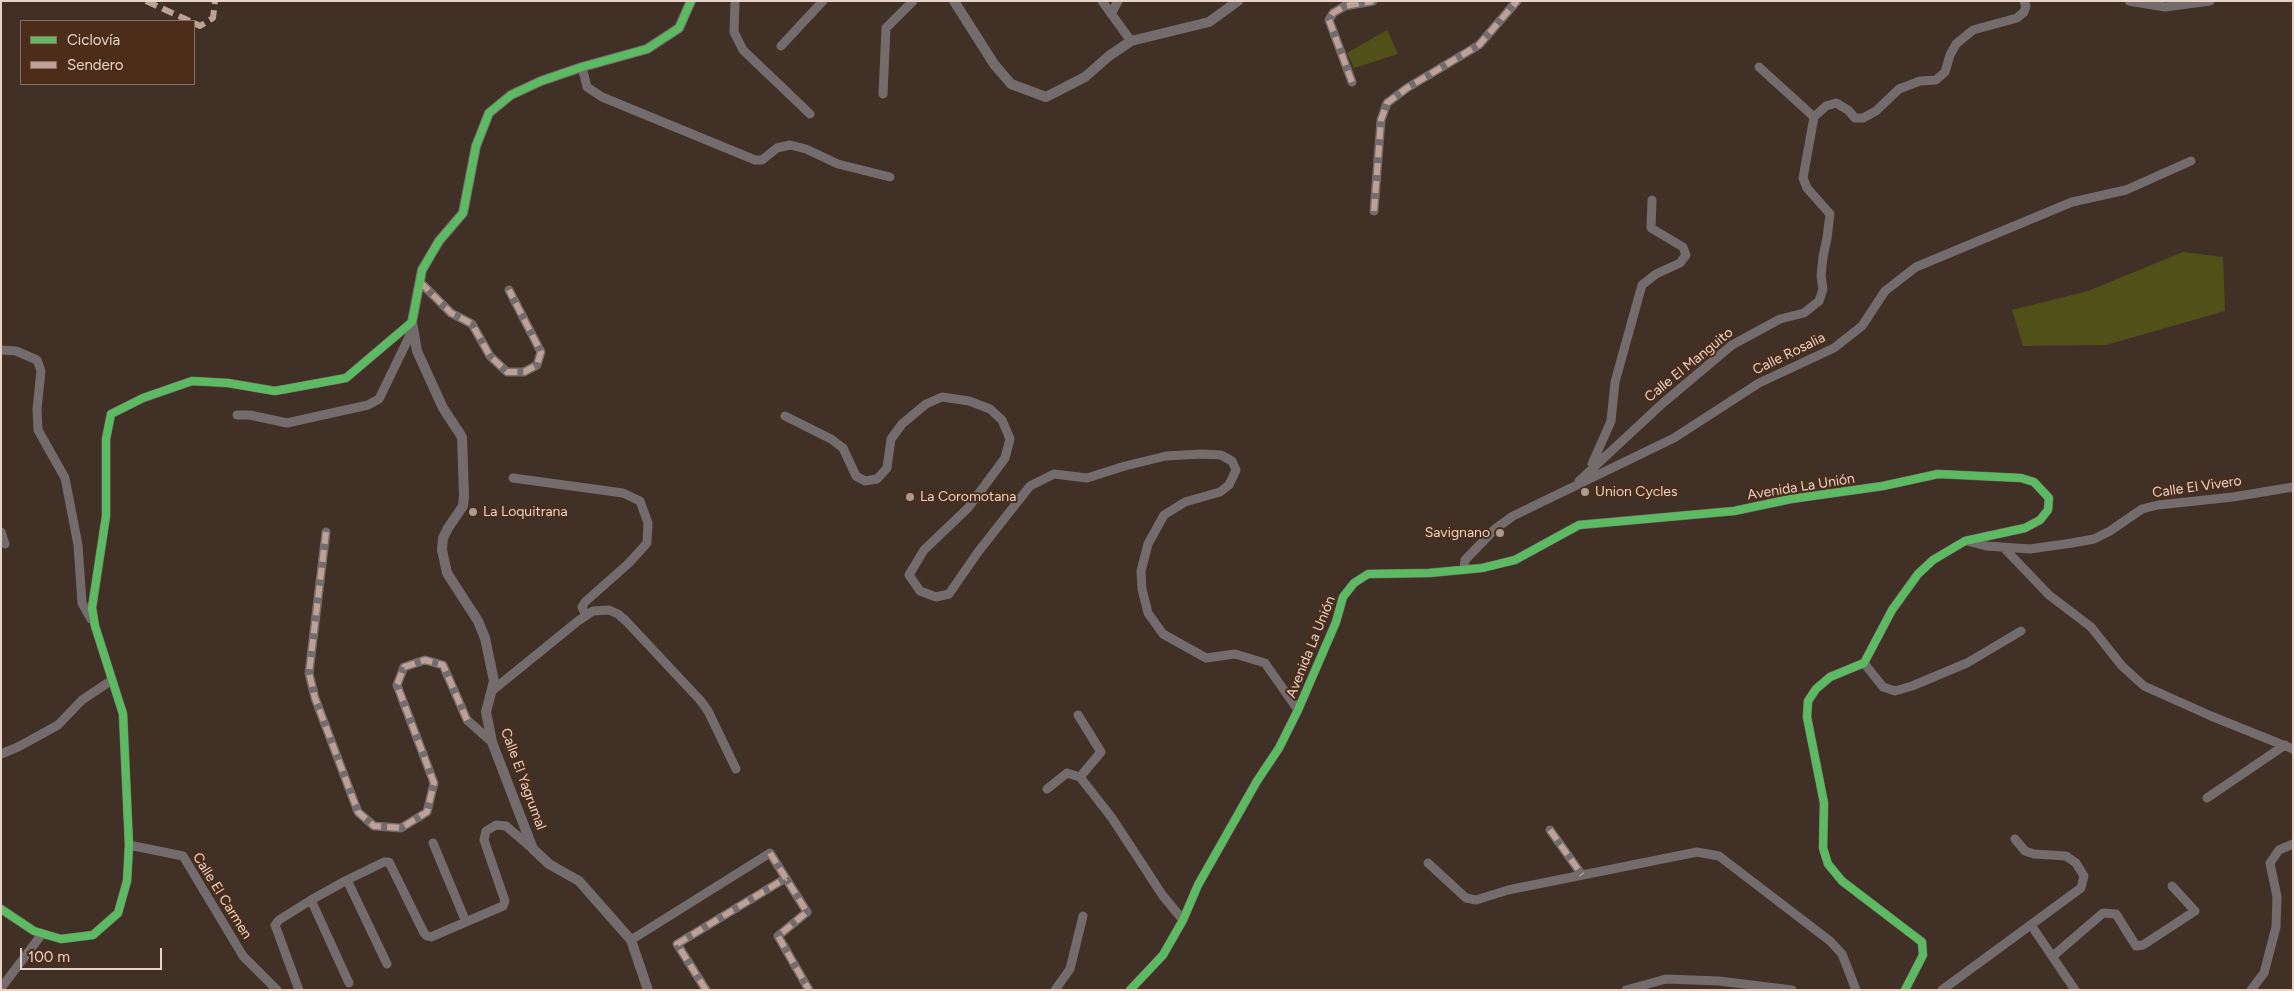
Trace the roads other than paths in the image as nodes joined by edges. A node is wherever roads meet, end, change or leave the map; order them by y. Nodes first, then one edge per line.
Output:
1 (691, 1) edge
2 (735, 1) edge
3 (823, 1) edge
4 (913, 1) edge
5 (954, 1) edge
6 (1102, 1) edge
7 (1118, 1) edge
8 (1238, 1) edge
9 (1373, 1) edge
10 (1517, 1) edge
11 (2024, 1) edge
12 (2129, 1) edge
13 (2210, 1) edge
14 (1111, 14) junction
15 (1131, 41) junction
16 (781, 46) dead end
17 (582, 67) junction
18 (1758, 67) dead end
19 (1352, 82) dead end
20 (883, 94) dead end
21 (810, 114) dead end
22 (1814, 117) junction
23 (2191, 161) dead end
24 (890, 177) dead end
25 (1652, 200) dead end
26 (1374, 211) dead end
27 (420, 282) junction
28 (510, 290) dead end
29 (413, 326) junction
30 (1, 350) edge
31 (237, 415) dead end
32 (784, 416) dead end
33 (1589, 471) junction
34 (513, 478) dead end
35 (1576, 484) junction
36 (2293, 487) edge
37 (1, 532) edge
38 (326, 532) dead end
39 (1965, 541) junction
40 (5, 544) dead end
41 (2004, 548) junction
42 (1464, 569) junction
43 (586, 616) junction
44 (95, 626) junction
45 (2021, 631) dead end
46 (1864, 663) junction
47 (112, 680) junction
48 (493, 690) junction
49 (1298, 710) junction
50 (1078, 715) dead end
51 (492, 742) junction
52 (2289, 747) edge
53 (1, 754) edge
54 (736, 768) dead end
55 (1080, 776) junction
56 (1047, 789) dead end
57 (2207, 798) dead end
58 (1550, 830) dead end
59 (2015, 839) dead end
60 (433, 843) dead end
61 (2293, 844) edge
62 (129, 845) junction
63 (533, 849) junction
64 (1428, 863) dead end
65 (1582, 875) junction
66 (786, 878) junction
67 (348, 880) junction
68 (2172, 886) dead end
69 (311, 900) junction
70 (1, 909) edge
71 (1083, 916) dead end
72 (1183, 920) junction
73 (466, 922) junction
74 (2032, 925) junction
75 (42, 934) junction
76 (631, 940) junction
77 (2053, 956) junction
78 (387, 964) dead end
79 (349, 983) dead end
80 (1, 988) edge
81 (277, 990) edge
82 (299, 990) edge
83 (648, 990) edge
84 (706, 990) edge
85 (809, 990) edge
86 (1054, 990) edge
87 (1130, 990) edge
88 (1626, 990) edge
89 (1792, 990) edge
90 (1856, 990) edge
91 (1905, 990) edge
92 (1942, 990) edge
93 (2075, 990) edge
94 (2251, 990) edge

1 - 17 street
2 - 21 street
3 - 16 street
4 - 20 street
5 - 15 street
6 - 14 street
7 - 14 street
8 - 15 street
9 - 19 street
10 - 26 street
11 - 22 street
12 - 13 street
14 - 15 street
17 - 24 street
17 - 27 street
18 - 22 street
22 - 33 street, Calle El Manguito
23 - 35 street, Calle Rosalia
25 - 33 street
27 - 28 street
27 - 29 street
29 - 31 street
29 - 44 street
29 - 48 street, Calle El Yagrumal
30 - 44 street
32 - 49 street
33 - 35 street, Calle El Manguito
34 - 43 street
35 - 42 street, Calle Rosalia
36 - 41 street, Calle El Vivero
37 - 40 street
38 - 51 street
39 - 41 street, Calle El Vivero
39 - 42 street, Avenida La Unión
39 - 46 street, Avenida La Unión
41 - 52 street
42 - 49 street, Avenida La Unión
43 - 48 street
43 - 54 street
44 - 47 street
45 - 46 street
46 - 91 street
47 - 53 street
47 - 62 street
48 - 51 street, Calle El Yagrumal
49 - 72 street, Avenida La Unión
50 - 55 street
51 - 63 street, Calle El Yagrumal
52 - 57 street
55 - 56 street
55 - 72 street
58 - 65 street
59 - 74 street
60 - 73 street
61 - 94 street
62 - 75 street
62 - 81 street, Calle El Carmen
63 - 73 street
63 - 76 street, Calle El Yagrumal
64 - 65 street
65 - 90 street
66 - 76 street
66 - 84 street
66 - 85 street
67 - 69 street
67 - 73 street
67 - 78 street
68 - 77 street
69 - 79 street
69 - 82 street
70 - 75 street
71 - 86 street
72 - 87 street, Avenida La Unión
74 - 77 street
74 - 92 street
75 - 80 street
76 - 83 street, Calle El Yagrumal
77 - 93 street
88 - 89 street

